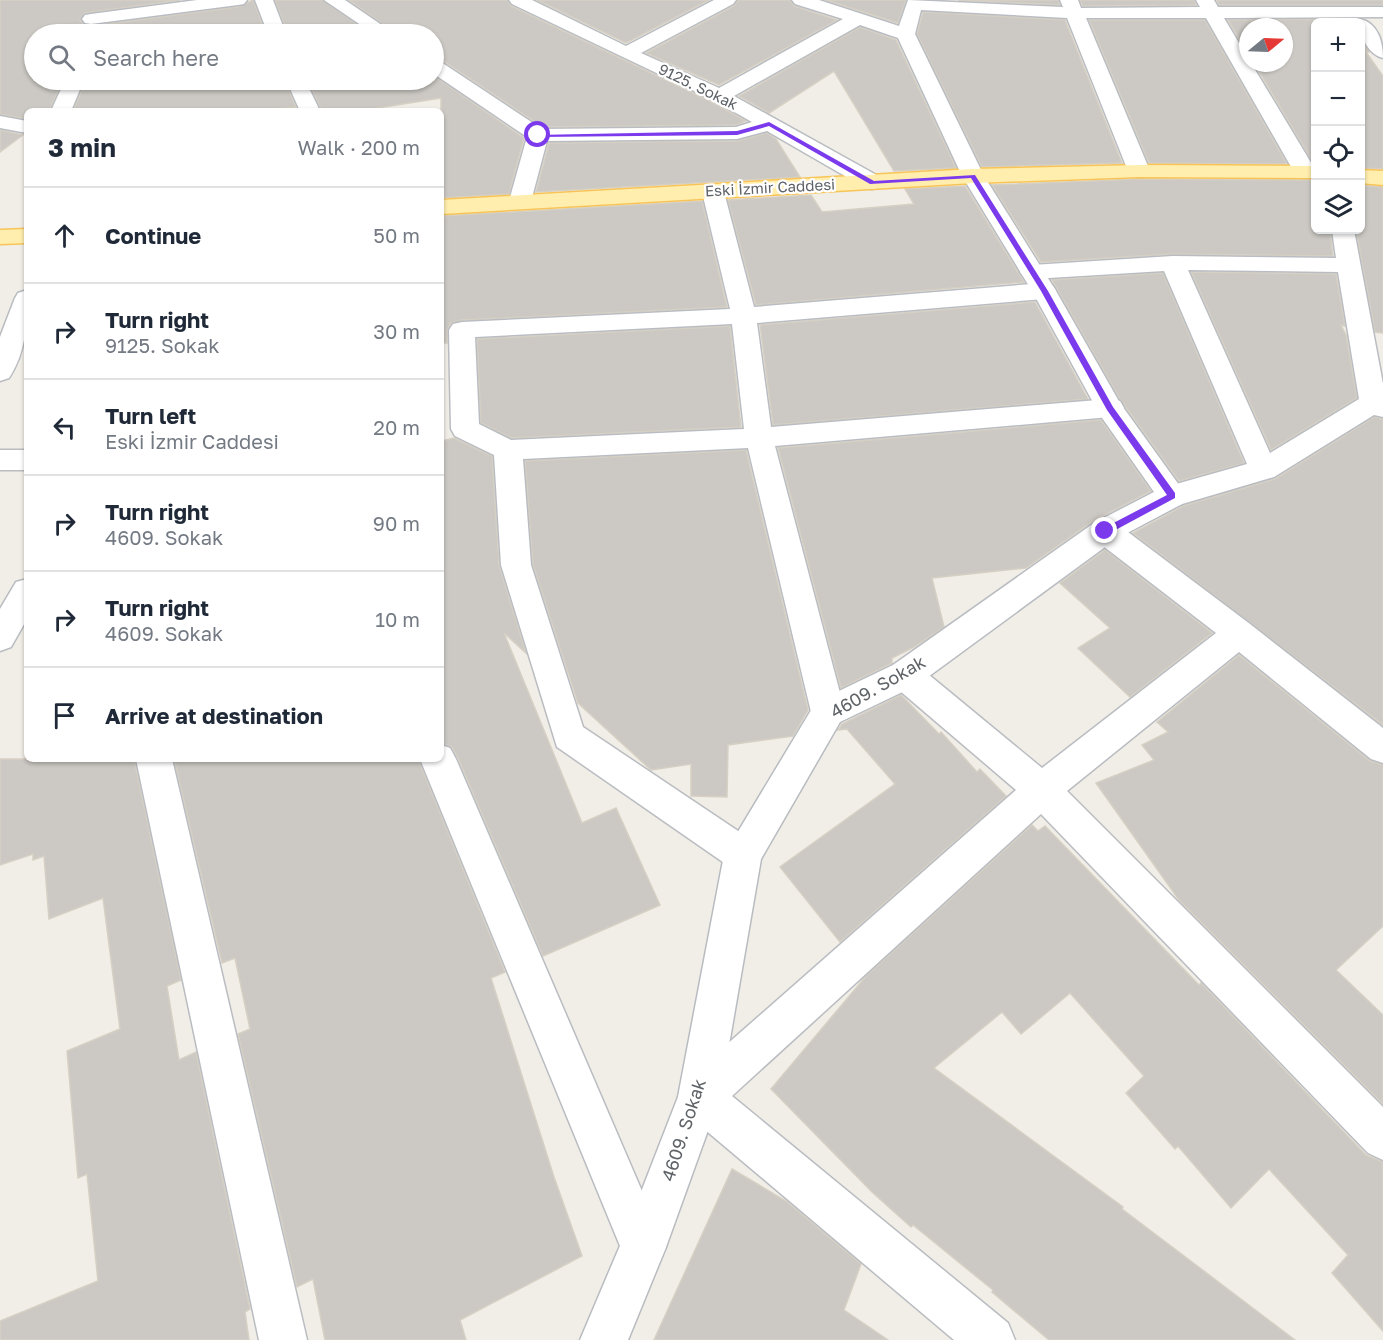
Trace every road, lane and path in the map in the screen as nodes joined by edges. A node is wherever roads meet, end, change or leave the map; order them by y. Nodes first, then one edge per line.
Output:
1 (86, 0) edge
2 (238, 0) edge
3 (264, 0) edge
4 (333, 0) edge
5 (518, 0) edge
6 (727, 0) edge
7 (801, 0) edge
8 (917, 2) edge
9 (1208, 6) edge
10 (1072, 7) edge
11 (1383, 12) edge
12 (1353, 14) edge
13 (857, 19) junction
14 (89, 24) edge
15 (106, 24) edge
16 (273, 24) edge
17 (370, 24) edge
18 (906, 34) junction
19 (1383, 52) edge
20 (626, 53) junction
21 (444, 73) edge
22 (70, 90) edge
23 (301, 90) edge
24 (720, 96) junction
25 (63, 108) edge
26 (309, 108) edge
27 (0, 122) edge
28 (769, 124) junction
29 (24, 126) edge
30 (538, 135) junction
31 (1138, 171) junction
32 (1310, 172) edge
33 (973, 176) junction
34 (1365, 176) edge
35 (1383, 178) edge
36 (872, 183) junction
37 (713, 192) junction
38 (520, 201) junction
39 (444, 207) edge
40 (1343, 234) edge
41 (24, 236) edge
42 (0, 237) edge
43 (1173, 263) junction
44 (1350, 265) junction
45 (1038, 281) junction
46 (24, 314) edge
47 (744, 316) junction
48 (19, 342) edge
49 (0, 372) edge
50 (1378, 405) edge
51 (1110, 408) junction
52 (759, 438) junction
53 (508, 450) junction
54 (0, 460) edge
55 (24, 460) edge
56 (1264, 470) junction
57 (1172, 496) junction
58 (1105, 531) junction
59 (24, 596) edge
60 (1239, 633) junction
61 (0, 638) edge
62 (905, 675) junction
63 (828, 712) junction
64 (1383, 748) edge
65 (155, 762) edge
66 (439, 762) edge
67 (1042, 790) junction
68 (743, 855) junction
69 (699, 1097) junction
70 (1383, 1138) edge
71 (642, 1247) junction
72 (284, 1340) edge
73 (604, 1340) edge
74 (991, 1340) edge

1 - 14 street
2 - 15 street
3 - 16 street
4 - 17 street
5 - 20 street, 9125. Sokak
6 - 20 street
7 - 13 street
8 - 10 street
8 - 18 street
9 - 10 street
9 - 12 street
9 - 32 street
10 - 31 street
11 - 12 street
12 - 19 street
13 - 18 street
13 - 24 street
18 - 33 street
20 - 24 street, 9125. Sokak
21 - 30 street
22 - 25 street
23 - 26 street
24 - 28 street, 9125. Sokak
27 - 29 street
28 - 30 street
28 - 36 street, 9125. Sokak
30 - 38 street
31 - 32 main road, Eski İzmir Caddesi
31 - 33 main road, Eski İzmir Caddesi
33 - 36 main road, Eski İzmir Caddesi
33 - 45 street
34 - 35 main road
36 - 37 main road, Eski İzmir Caddesi
37 - 38 main road, Eski İzmir Caddesi
37 - 47 street
38 - 39 main road, Eski İzmir Caddesi
40 - 44 street
41 - 42 main road
43 - 44 street
43 - 45 street
43 - 56 street
44 - 50 street
45 - 47 street
45 - 51 street
46 - 48 street
47 - 52 street
47 - 53 street
48 - 49 street
50 - 56 street, 4609. Sokak
51 - 52 street
51 - 57 street
52 - 53 street
52 - 63 street
53 - 68 street
54 - 55 street
56 - 57 street, 4609. Sokak
57 - 58 street, 4609. Sokak
58 - 60 street
58 - 62 street, 4609. Sokak
59 - 61 street
60 - 64 street
60 - 67 street
62 - 63 street, 4609. Sokak
62 - 67 street
63 - 68 street, 4609. Sokak
65 - 72 street
66 - 71 street
67 - 69 street
67 - 70 street
68 - 69 street, 4609. Sokak
69 - 71 street, 4609. Sokak
69 - 74 street
71 - 73 street, 4609. Sokak

